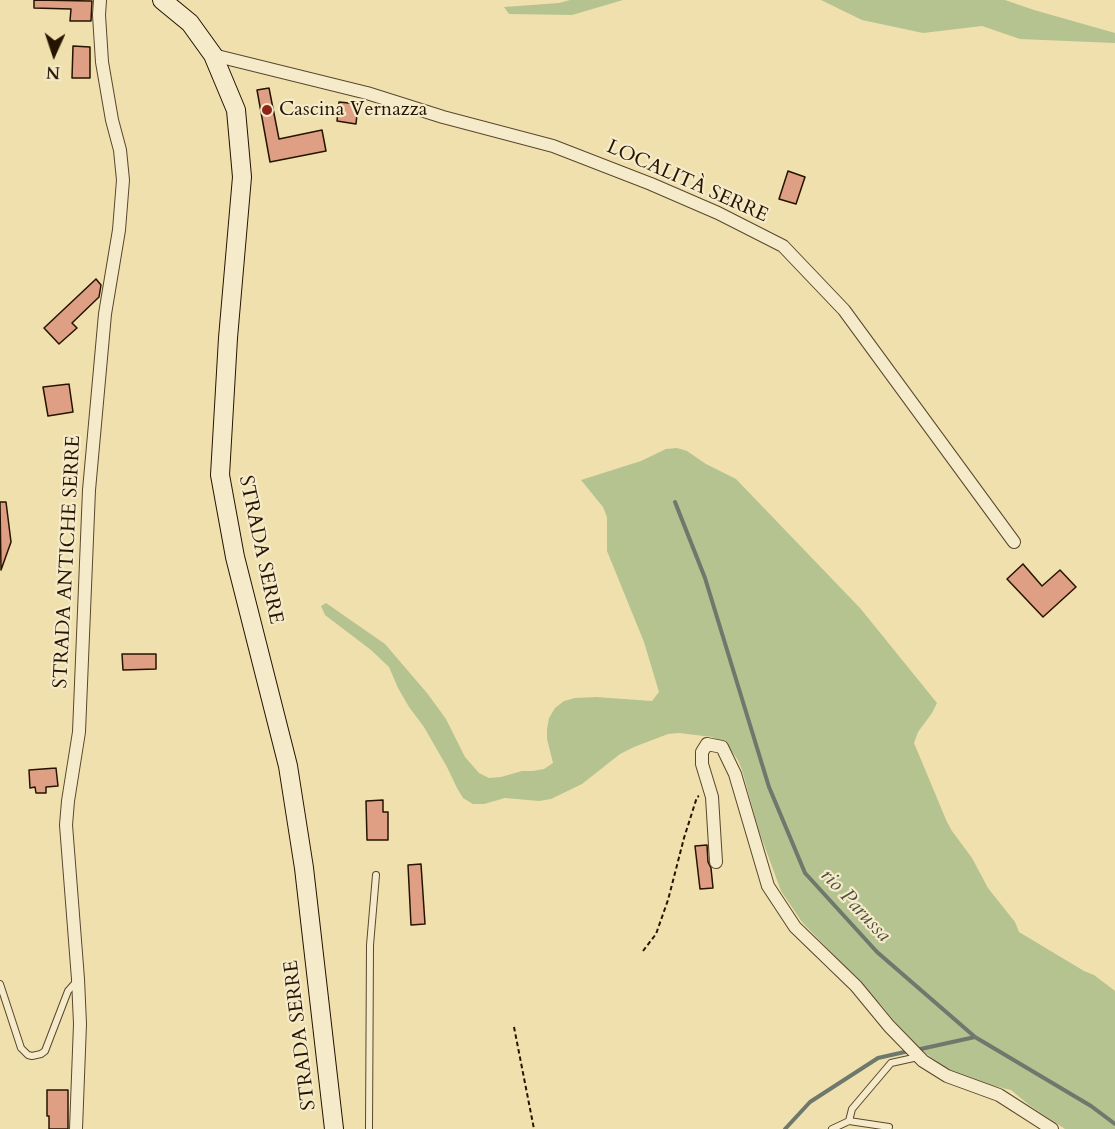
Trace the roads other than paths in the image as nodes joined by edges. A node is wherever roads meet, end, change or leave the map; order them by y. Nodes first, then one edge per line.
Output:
1 (100, 0) edge
2 (162, 0) edge
3 (213, 55) junction
4 (1014, 542) dead end
5 (716, 862) dead end
6 (376, 876) dead end
7 (78, 979) junction
8 (0, 984) edge
9 (919, 1056) junction
10 (849, 1121) junction
11 (889, 1127) dead end
12 (76, 1129) edge
13 (334, 1129) edge
14 (369, 1129) edge
15 (832, 1129) edge
16 (1052, 1129) edge

1 - 7 street, STRADA ANTICHE SERRE
2 - 3 main road, STRADA SERRE
3 - 4 street, LOCALITÀ SERRE
3 - 13 main road, STRADA SERRE
5 - 9 street
6 - 14 lane
7 - 8 lane
7 - 12 street, STRADA ANTICHE SERRE
9 - 10 lane
9 - 16 street
10 - 11 lane
10 - 15 lane

